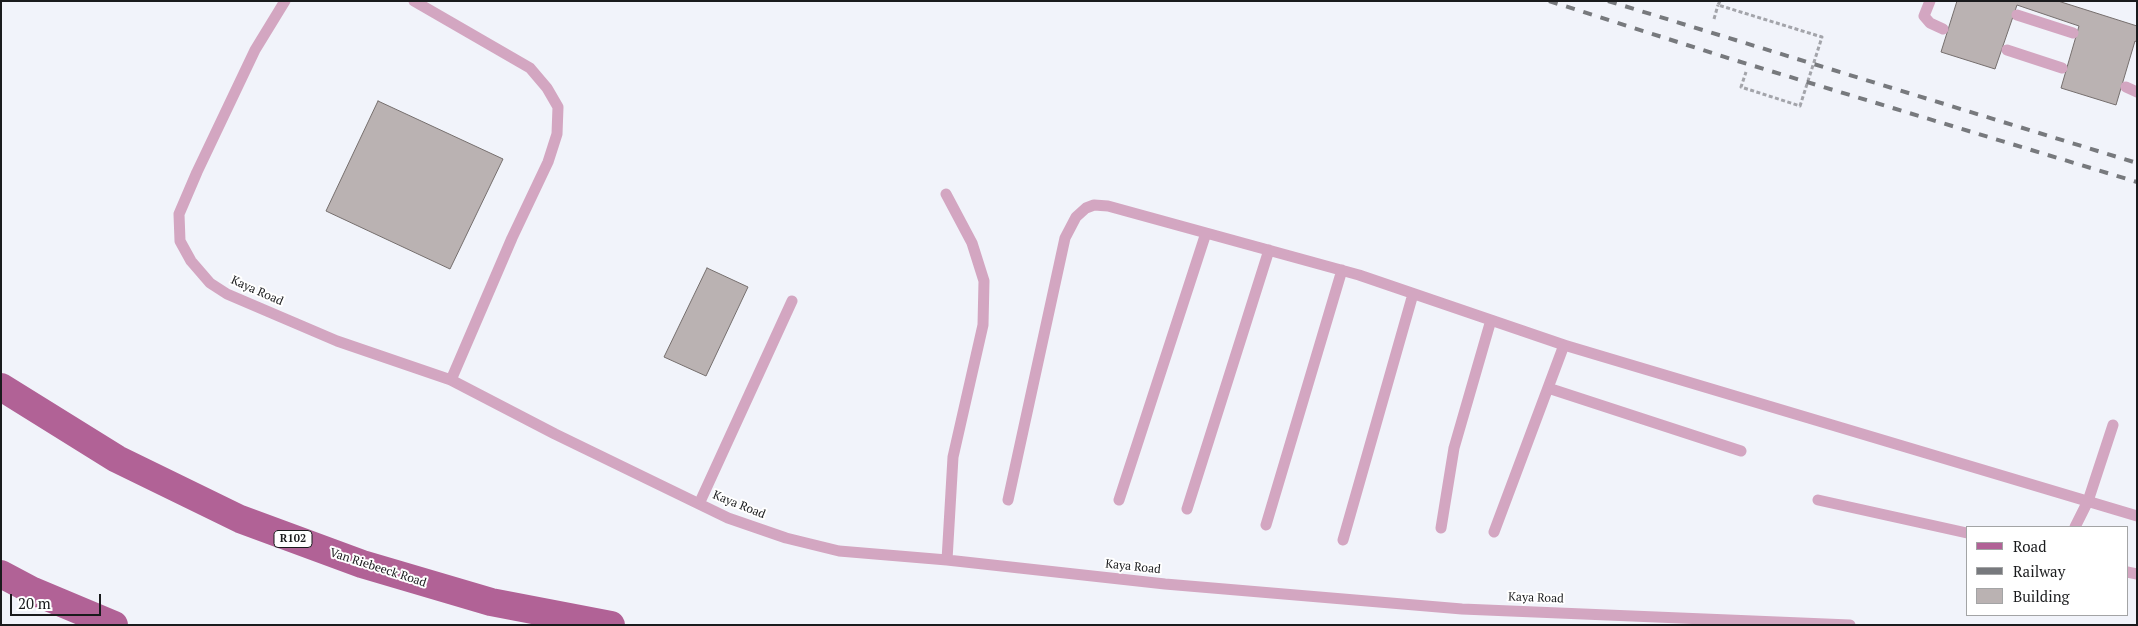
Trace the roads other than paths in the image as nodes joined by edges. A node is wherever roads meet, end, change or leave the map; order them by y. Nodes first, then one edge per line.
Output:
1 (285, 1) edge
2 (414, 1) edge
3 (1930, 1) edge
4 (2017, 15) dead end
5 (1943, 28) dead end
6 (2073, 33) dead end
7 (2007, 50) dead end
8 (2062, 68) dead end
9 (946, 194) dead end
10 (1206, 233) junction
11 (1269, 250) junction
12 (1342, 270) junction
13 (1413, 294) junction
14 (792, 300) dead end
15 (1491, 320) junction
16 (1564, 345) junction
17 (450, 380) junction
18 (1, 386) edge
19 (1548, 388) junction
20 (2113, 425) dead end
21 (1742, 450) dead end
22 (1008, 500) dead end
23 (1119, 500) dead end
24 (1818, 500) dead end
25 (2088, 501) junction
26 (699, 504) junction
27 (1187, 509) dead end
28 (2137, 516) edge
29 (1266, 525) dead end
30 (2076, 526) edge
31 (1440, 528) dead end
32 (1494, 532) dead end
33 (1966, 533) edge
34 (1343, 540) dead end
35 (947, 560) junction
36 (1, 574) edge
37 (114, 625) edge
38 (611, 625) edge
39 (1850, 625) edge

1 - 17 lane, Kaya Road
2 - 17 lane
3 - 5 lane
4 - 6 lane
7 - 8 lane
9 - 35 lane
10 - 11 lane
10 - 22 lane
10 - 23 lane
11 - 12 lane
11 - 27 lane
12 - 13 lane
12 - 29 lane
13 - 15 lane
13 - 34 lane
14 - 26 lane
15 - 16 lane
15 - 31 lane
16 - 19 lane
16 - 25 lane
17 - 26 lane, Kaya Road
18 - 38 main road, Van Riebeeck Road / R102
19 - 21 lane
19 - 32 lane
20 - 25 lane
24 - 33 lane
25 - 28 lane
25 - 30 lane
26 - 35 lane, Kaya Road
35 - 39 lane, Kaya Road
36 - 37 main road

